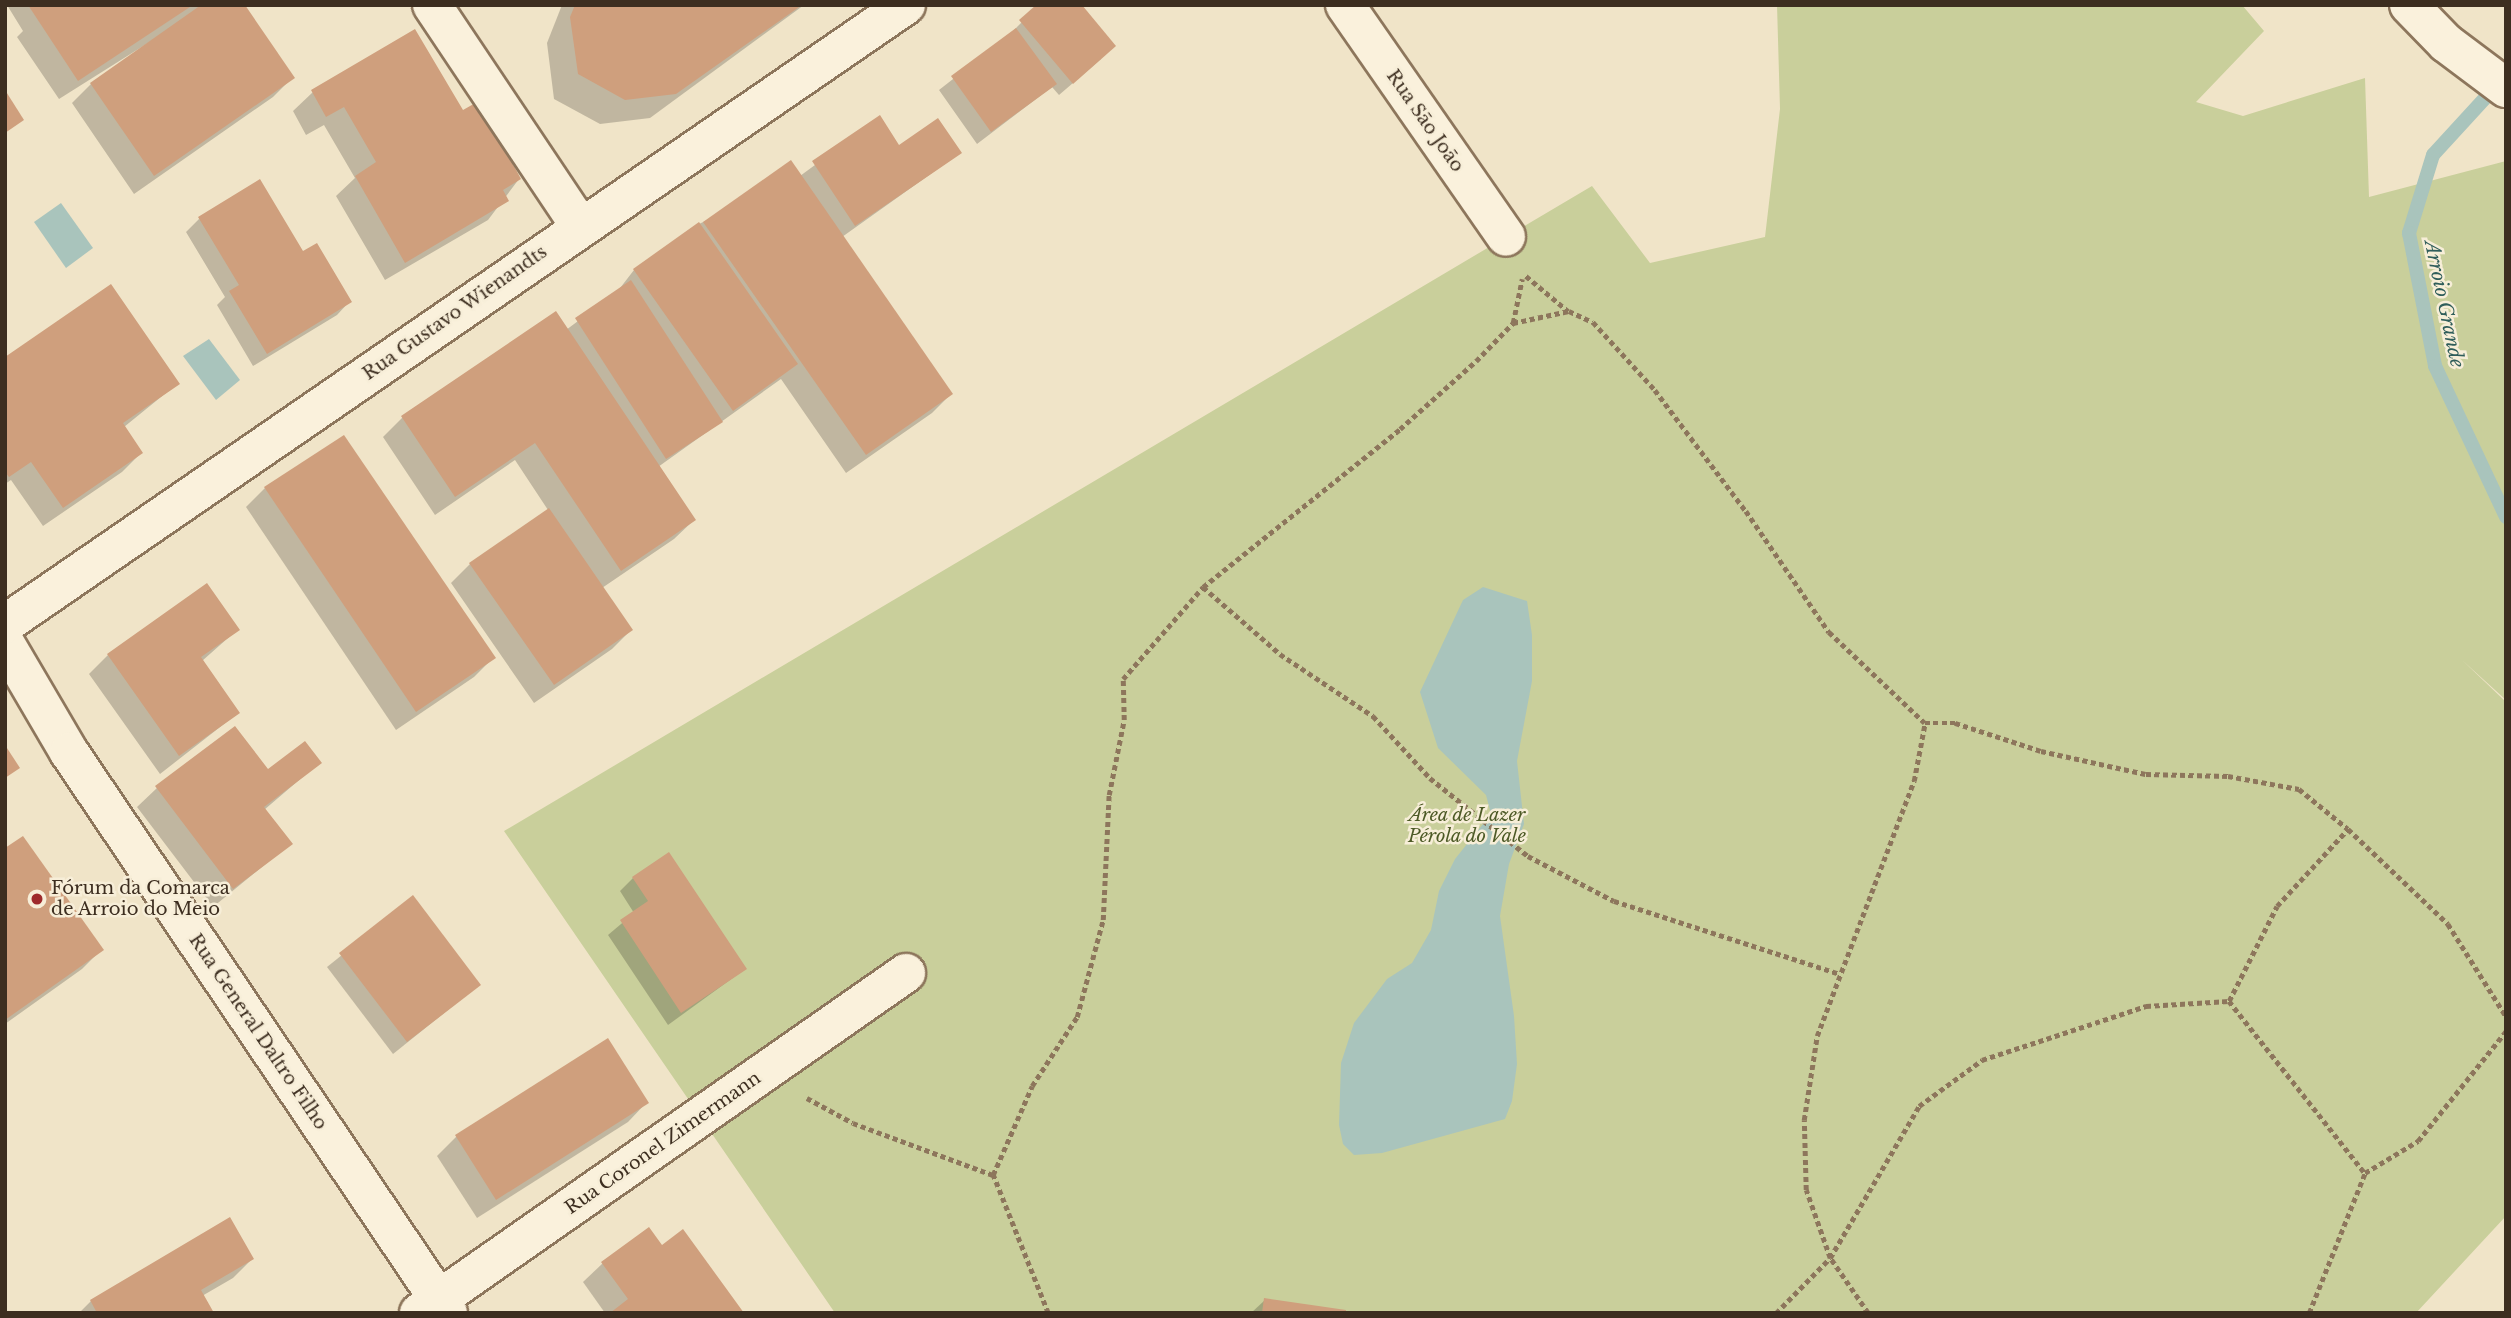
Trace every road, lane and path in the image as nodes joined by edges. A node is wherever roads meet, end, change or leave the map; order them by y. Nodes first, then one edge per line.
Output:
1 (432, 5) edge
2 (906, 5) edge
3 (1345, 5) edge
4 (2409, 5) edge
5 (2506, 88) edge
6 (580, 226) junction
7 (1506, 237) dead end
8 (1569, 312) junction
9 (1513, 323) junction
10 (1203, 587) junction
11 (5, 624) edge
12 (5, 643) edge
13 (1925, 723) junction
14 (2348, 829) junction
15 (906, 973) dead end
16 (1840, 974) junction
17 (2228, 1001) junction
18 (2506, 1016) edge
19 (2506, 1031) edge
20 (798, 1093) dead end
21 (2365, 1173) junction
22 (993, 1175) junction
23 (1830, 1258) junction
24 (435, 1308) edge
25 (1048, 1313) edge
26 (1776, 1313) edge
27 (1868, 1313) edge
28 (2309, 1313) edge

1 - 6 street
2 - 6 street, Rua Gustavo Wienandts
3 - 7 street, Rua São João
4 - 5 street
6 - 11 street, Rua Gustavo Wienandts
8 - 9 path
8 - 9 path
8 - 13 path
9 - 10 path
10 - 16 path
10 - 22 path
12 - 24 street, Rua General Daltro Filho
13 - 14 path
13 - 16 path
14 - 17 path
14 - 18 path
15 - 24 street, Rua Coronel Zimermann
16 - 23 path
17 - 21 path
17 - 23 path
19 - 21 path
20 - 22 path
21 - 28 path
22 - 25 path
23 - 26 path
23 - 27 path

